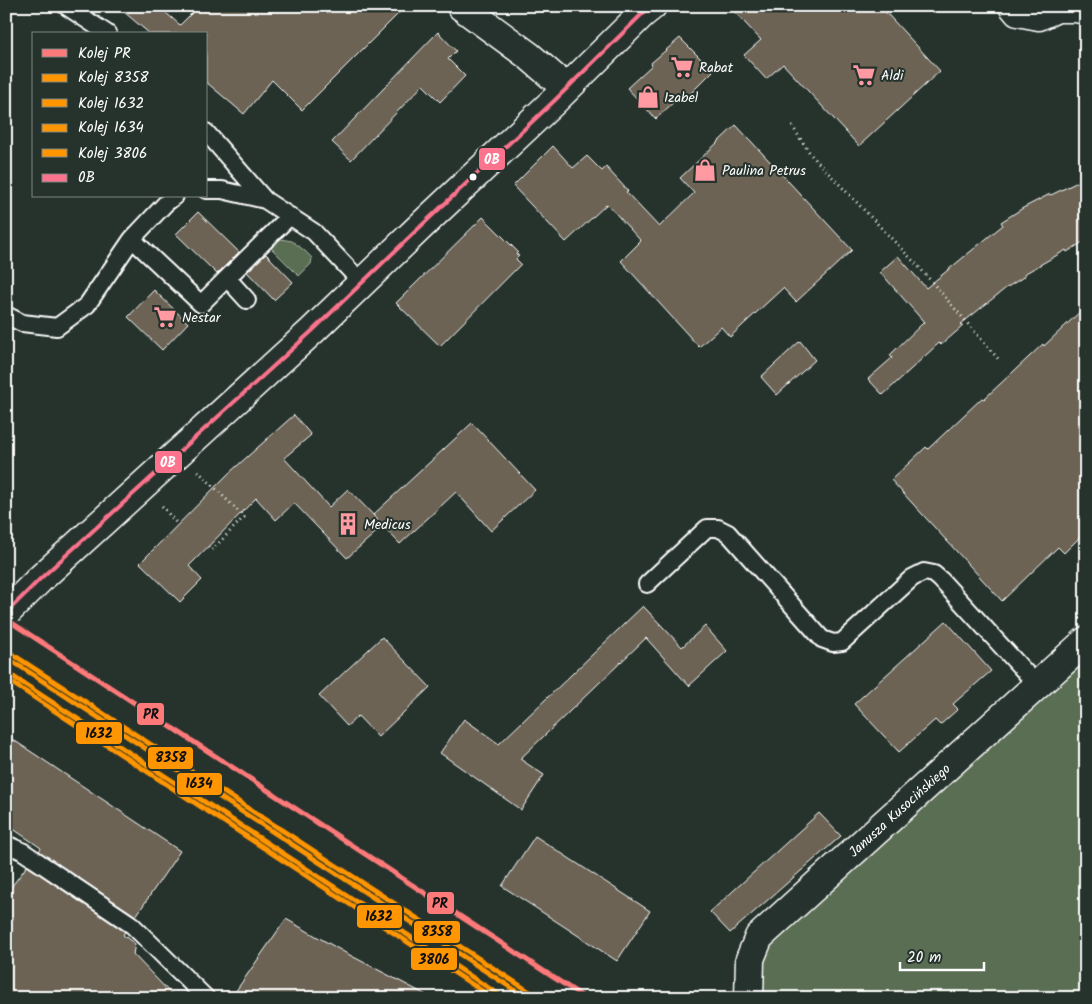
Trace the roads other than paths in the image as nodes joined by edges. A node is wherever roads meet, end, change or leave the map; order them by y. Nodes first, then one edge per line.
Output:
1 (66, 6) edge
2 (461, 6) edge
3 (1013, 6) edge
4 (647, 9) edge
5 (1086, 10) edge
6 (105, 32) edge
7 (566, 88) junction
8 (208, 134) edge
9 (208, 190) edge
10 (172, 198) edge
11 (265, 200) junction
12 (290, 216) junction
13 (132, 239) junction
14 (227, 278) junction
15 (362, 283) junction
16 (247, 300) dead end
17 (6, 315) edge
18 (647, 584) dead end
19 (6, 612) edge
20 (1086, 641) edge
21 (1037, 685) junction
22 (6, 844) edge
23 (206, 998) edge
24 (749, 998) edge

1 - 6 lane
2 - 7 main road
3 - 5 main road
4 - 7 main road
7 - 15 main road
8 - 11 lane
9 - 11 lane
10 - 13 lane
11 - 12 lane
12 - 14 lane
12 - 15 lane
13 - 14 lane
13 - 17 lane
14 - 16 lane
15 - 19 main road
18 - 21 lane
20 - 21 main road, Janusza Kusocińskiego
21 - 24 main road, Janusza Kusocińskiego
22 - 23 lane

